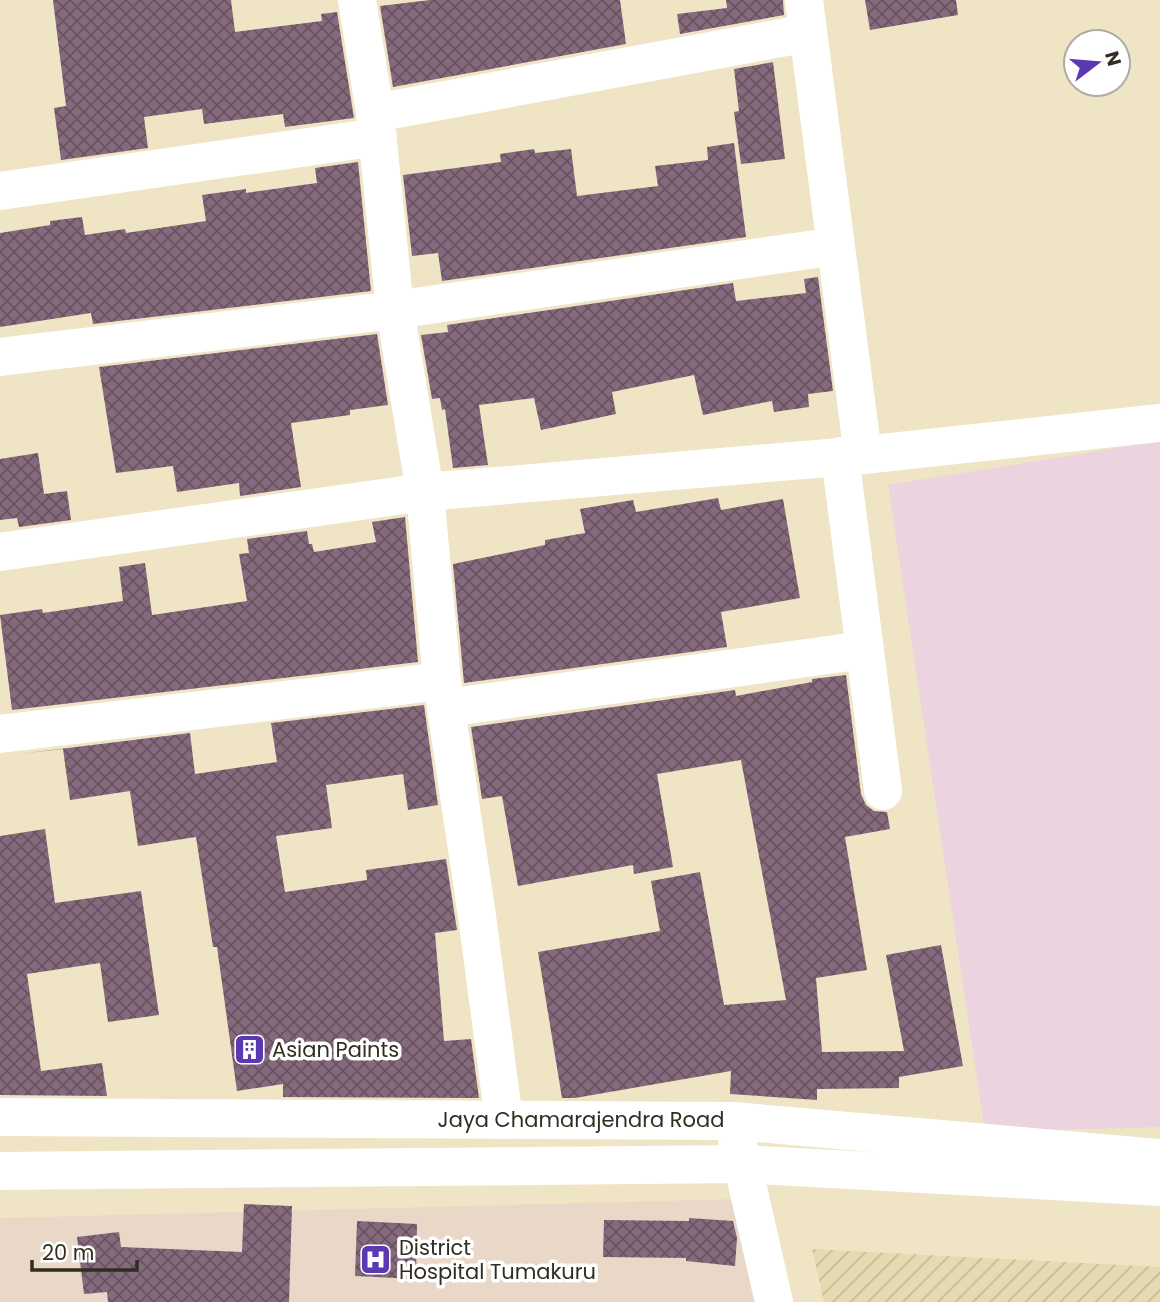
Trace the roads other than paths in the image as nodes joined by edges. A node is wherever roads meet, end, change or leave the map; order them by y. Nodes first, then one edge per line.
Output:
1 (357, 0) edge
2 (806, 16) edge
3 (377, 125) junction
4 (0, 191) edge
5 (836, 246) junction
6 (395, 310) junction
7 (0, 357) edge
8 (1160, 423) edge
9 (851, 456) junction
10 (425, 492) junction
11 (0, 552) edge
12 (864, 650) junction
13 (444, 694) junction
14 (0, 734) edge
15 (883, 791) dead end
16 (0, 1117) edge
17 (504, 1120) junction
18 (733, 1121) junction
19 (1160, 1158) edge
20 (742, 1164) junction
21 (0, 1171) edge
22 (1160, 1187) edge
23 (775, 1302) edge

1 - 3 street
2 - 3 street
2 - 5 street
3 - 4 street
3 - 6 street
5 - 6 street
5 - 9 street
6 - 7 street
6 - 10 street
8 - 9 street
9 - 10 street
9 - 12 street
10 - 11 street
10 - 13 street
12 - 13 street
12 - 15 street
13 - 14 street
13 - 17 street
16 - 17 street, Jaya Chamarajendra Road
17 - 18 street, Jaya Chamarajendra Road
18 - 19 street, Jaya Chamarajendra Road
18 - 20 street
20 - 21 street
20 - 22 street
20 - 23 street

